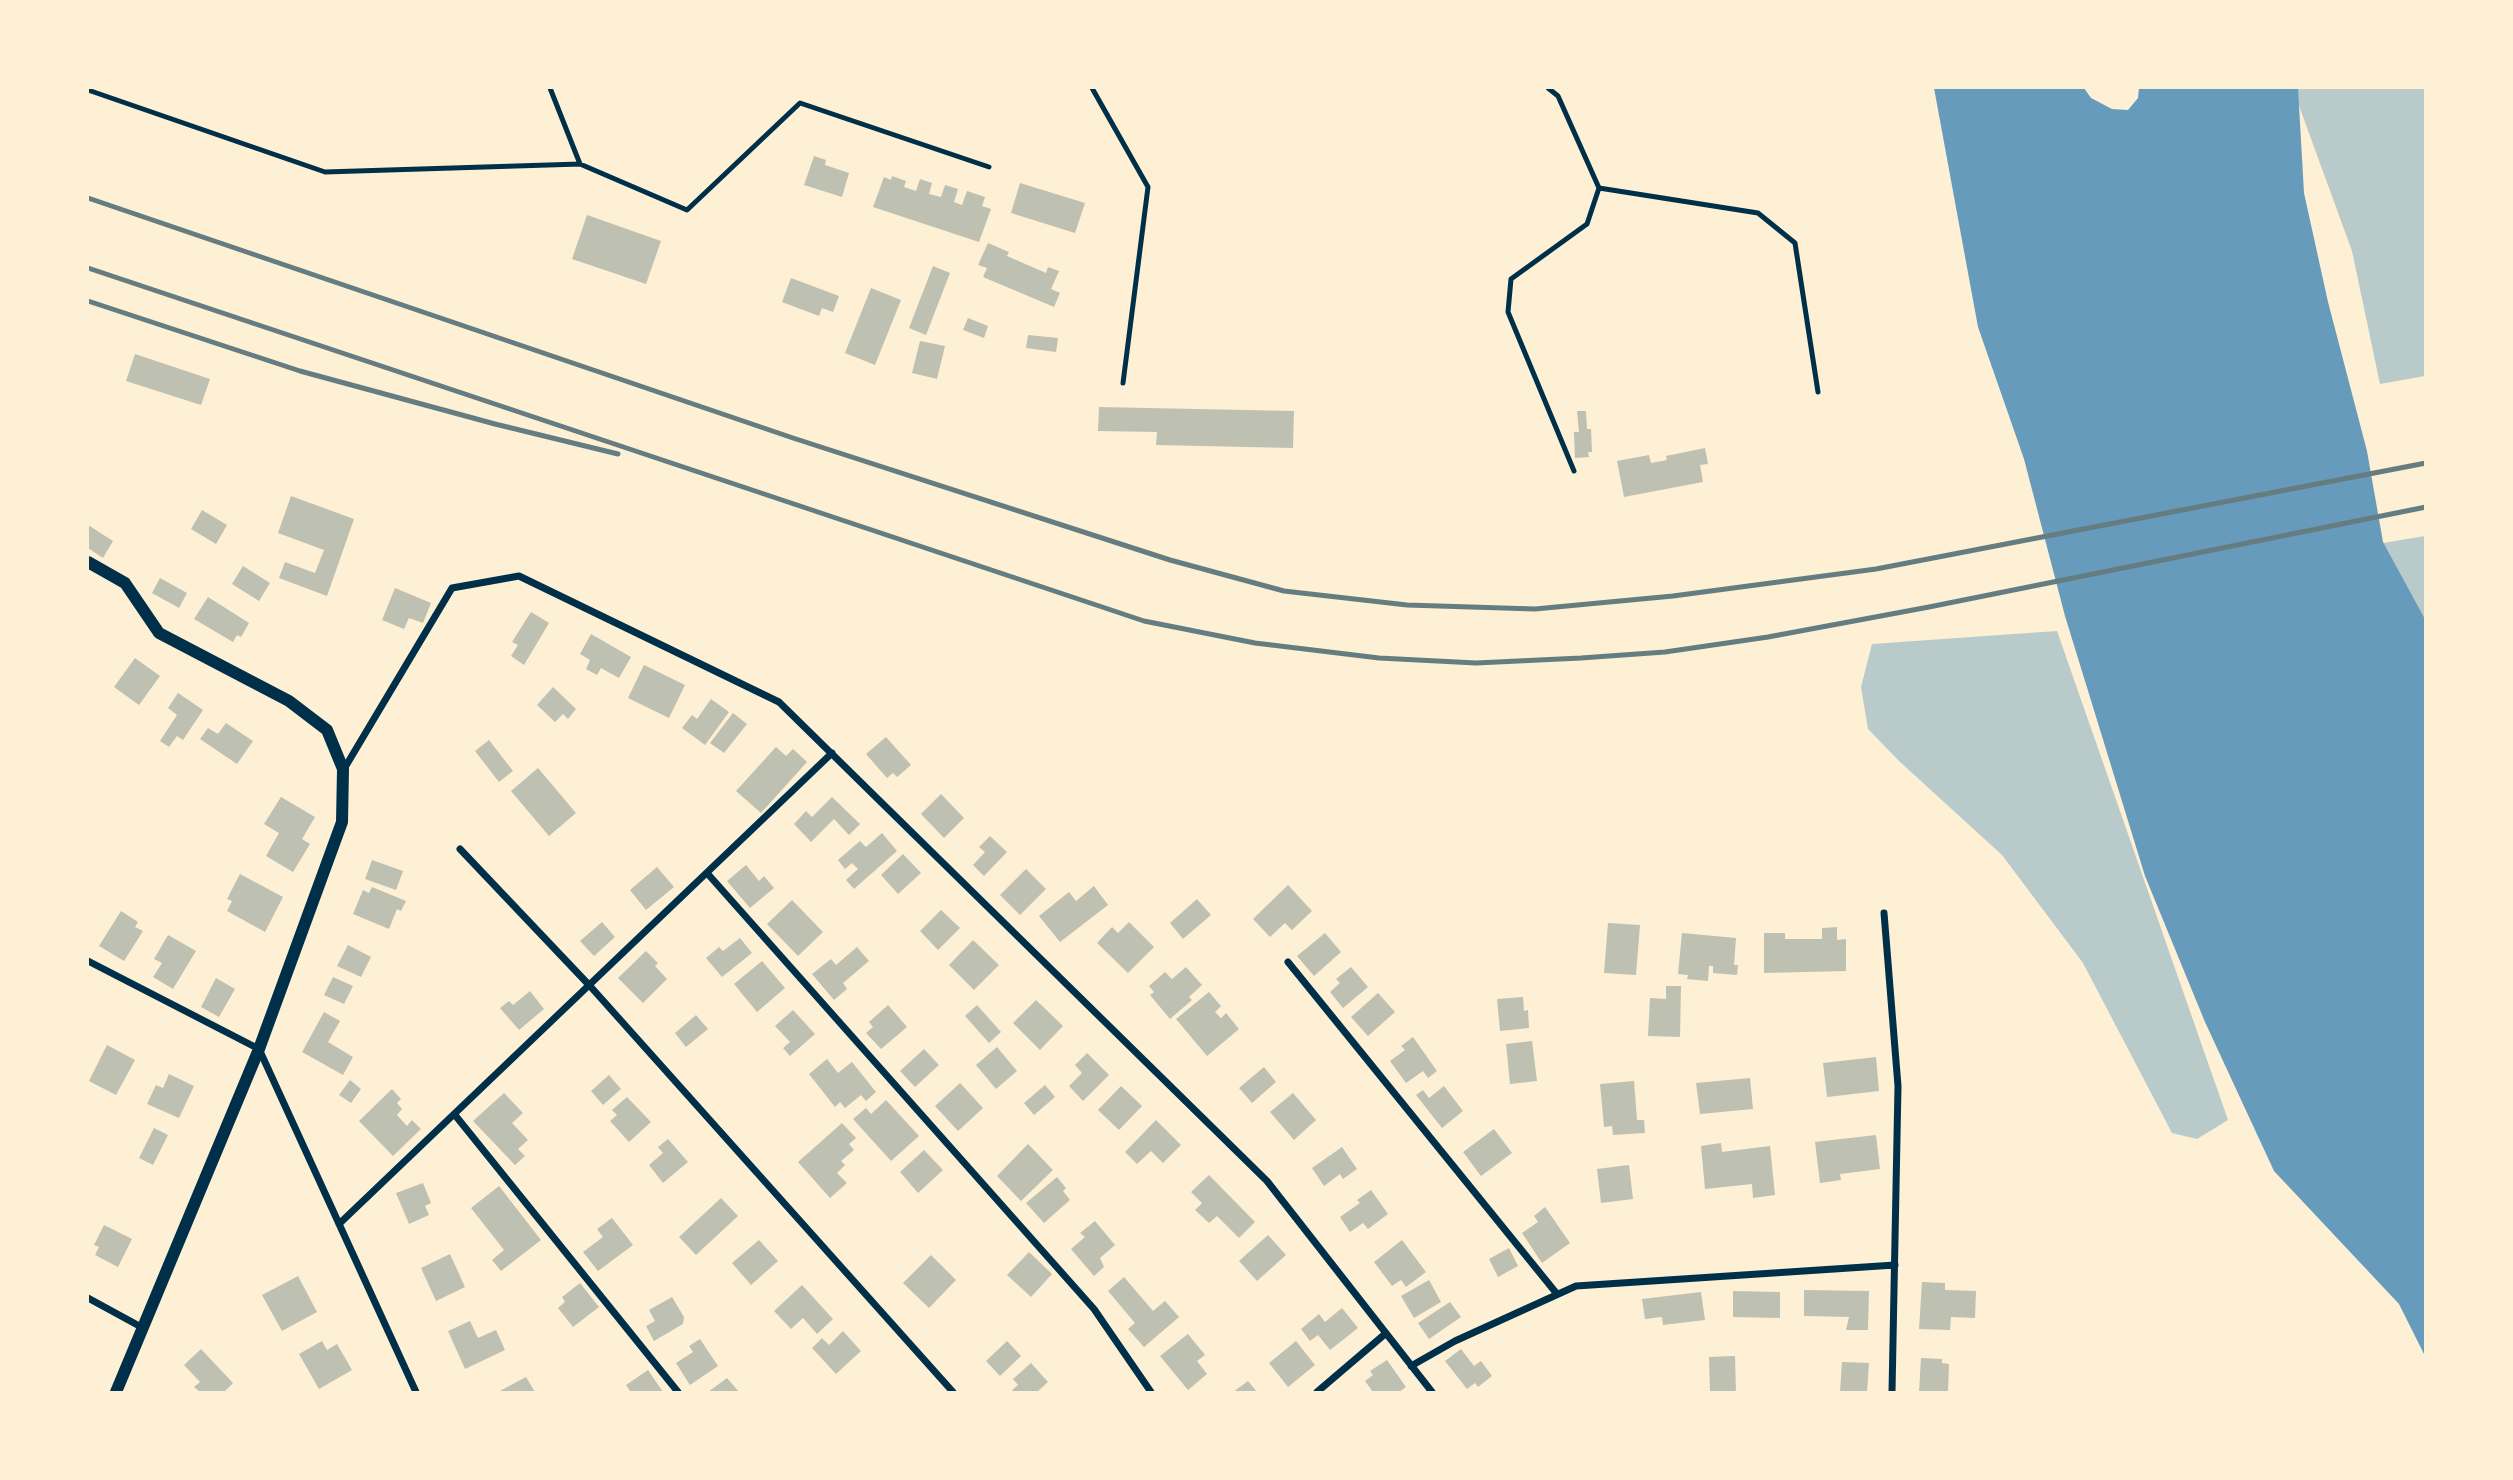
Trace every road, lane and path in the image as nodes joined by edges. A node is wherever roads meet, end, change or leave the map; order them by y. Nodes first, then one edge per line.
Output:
1 (550, 88) edge
2 (1092, 88) edge
3 (1548, 88) edge
4 (88, 90) edge
5 (580, 164) junction
6 (989, 167) dead end
7 (1598, 188) junction
8 (1123, 383) dead end
9 (1818, 392) dead end
10 (1574, 471) dead end
11 (88, 562) edge
12 (832, 753) junction
13 (343, 769) junction
14 (460, 849) dead end
15 (706, 873) junction
16 (1884, 913) dead end
17 (88, 961) edge
18 (1288, 962) dead end
19 (590, 986) junction
20 (258, 1049) junction
21 (456, 1115) junction
22 (339, 1224) junction
23 (1895, 1265) junction
24 (1558, 1294) junction
25 (88, 1298) edge
26 (144, 1328) junction
27 (1385, 1334) junction
28 (1411, 1366) junction
29 (116, 1392) edge
30 (415, 1392) edge
31 (678, 1392) edge
32 (953, 1392) edge
33 (1151, 1392) edge
34 (1317, 1392) edge
35 (1432, 1392) edge
36 (1892, 1392) edge

1 - 5 lane
2 - 8 lane
3 - 7 lane
4 - 5 lane
5 - 6 lane
7 - 9 lane
7 - 10 lane
11 - 13 street
12 - 13 street
12 - 15 street
12 - 27 street
13 - 20 street
14 - 19 street
15 - 19 street
15 - 33 street
16 - 23 street
17 - 20 street
18 - 24 street
19 - 21 street
19 - 32 street
20 - 22 street
20 - 26 street
21 - 22 street
21 - 31 street
22 - 30 street
23 - 24 street
23 - 36 street
24 - 28 street
25 - 26 street
26 - 29 street
27 - 28 street
27 - 34 street
28 - 35 street

